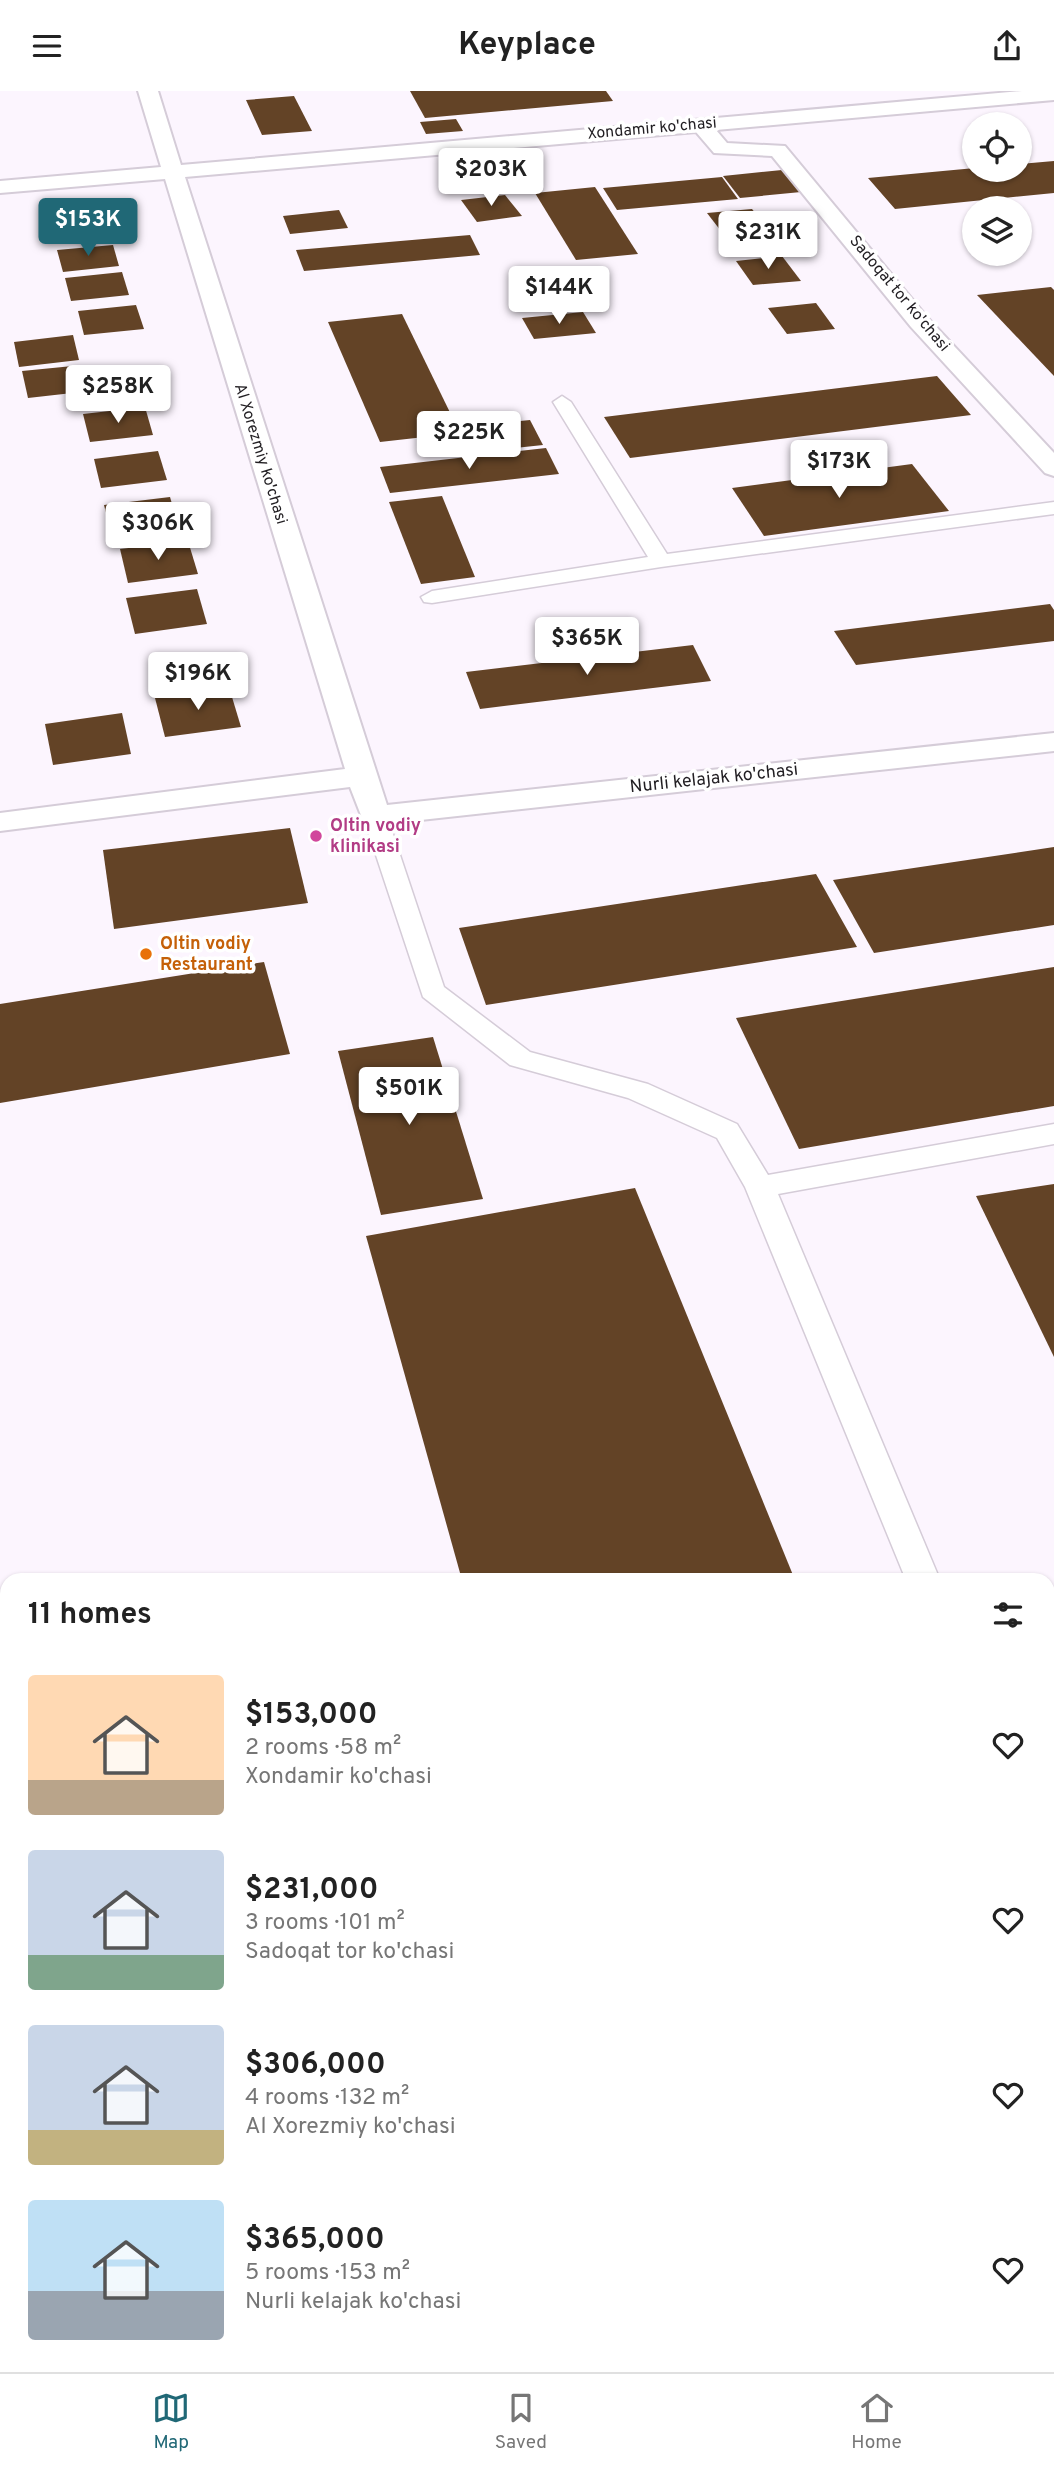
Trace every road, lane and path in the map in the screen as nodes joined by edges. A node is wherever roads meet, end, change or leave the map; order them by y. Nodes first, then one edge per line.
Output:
1 (148, 91) edge
2 (1054, 94) edge
3 (701, 125) junction
4 (172, 172) junction
5 (0, 187) edge
6 (562, 402) dead end
7 (1054, 468) edge
8 (1054, 508) edge
9 (662, 561) junction
10 (432, 597) dead end
11 (1054, 742) edge
12 (362, 776) junction
13 (375, 816) junction
14 (0, 822) edge
15 (1054, 1135) edge
16 (760, 1187) junction
17 (920, 1573) edge

1 - 4 street, Al Xorezmiy ko'chasi
2 - 3 street, Xondamir ko'chasi
3 - 4 street, Xondamir ko'chasi
3 - 7 street, Sadoqat tor ko'chasi
4 - 5 street, Xondamir ko'chasi
4 - 12 street, Al Xorezmiy ko'chasi
6 - 9 lane
8 - 9 lane
9 - 10 lane
11 - 13 street, Nurli kelajak ko'chasi
12 - 13 street, Al Xorezmiy ko'chasi
12 - 14 street
13 - 16 lane
15 - 16 lane
16 - 17 lane

